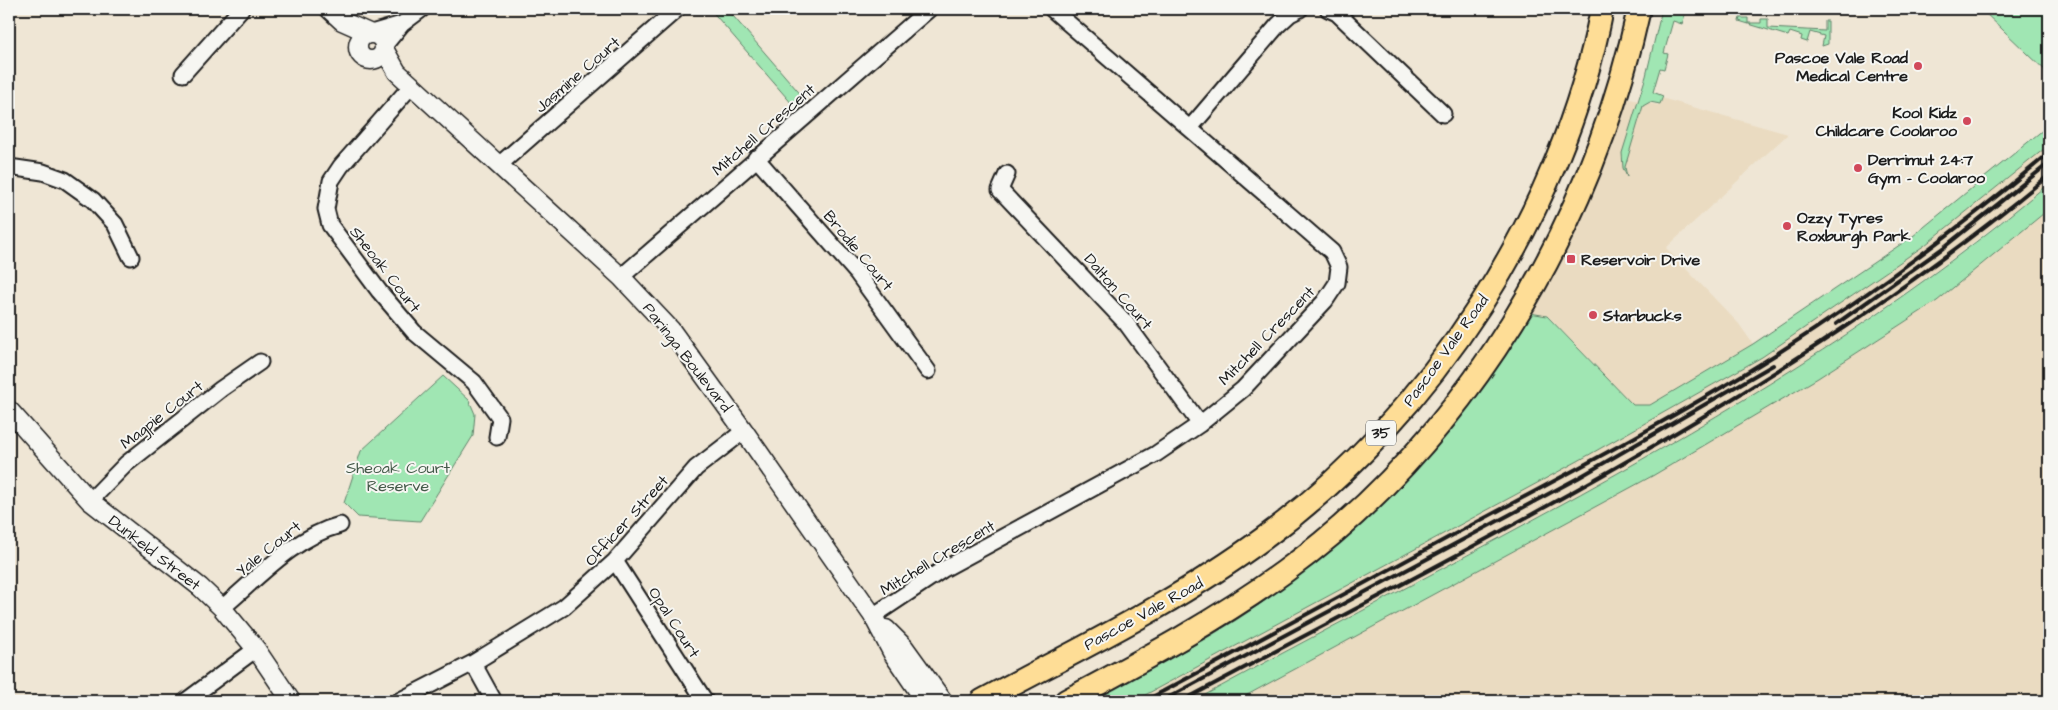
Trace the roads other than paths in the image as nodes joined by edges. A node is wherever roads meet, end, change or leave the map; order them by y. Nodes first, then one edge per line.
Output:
1 (241, 9) edge
2 (329, 9) edge
3 (422, 9) edge
4 (677, 9) edge
5 (929, 9) edge
6 (1052, 9) edge
7 (1300, 9) edge
8 (1328, 9) edge
9 (1602, 9) edge
10 (1638, 9) edge
11 (342, 21) junction
12 (402, 24) junction
13 (370, 33) junction
14 (357, 48) junction
15 (380, 52) junction
16 (181, 76) dead end
17 (412, 85) junction
18 (1444, 116) dead end
19 (1190, 128) junction
20 (756, 158) junction
21 (499, 165) junction
22 (9, 166) edge
23 (1007, 174) dead end
24 (131, 257) dead end
25 (621, 277) junction
26 (260, 362) dead end
27 (930, 374) dead end
28 (9, 410) edge
29 (1200, 424) junction
30 (744, 431) junction
31 (497, 437) dead end
32 (90, 502) junction
33 (340, 525) dead end
34 (615, 561) junction
35 (222, 608) junction
36 (873, 616) junction
37 (256, 649) junction
38 (473, 663) junction
39 (919, 697) edge
40 (186, 701) edge
41 (291, 701) edge
42 (399, 701) edge
43 (494, 701) edge
44 (705, 701) edge
45 (943, 701) edge
46 (982, 701) edge
47 (1066, 701) edge

1 - 16 street
2 - 11 street
3 - 12 street
4 - 21 street, Jasmine Court
5 - 20 street, Mitchell Crescent
6 - 19 street, Mitchell Crescent
7 - 19 street
8 - 18 street
9 - 46 main road, Pascoe Vale Road / 35
10 - 47 main road, 35
11 - 13 street
11 - 14 street
12 - 13 street
12 - 15 street
13 - 14 street
13 - 15 street
14 - 15 street
15 - 17 street, Paringa Boulevard
17 - 21 street, Paringa Boulevard
17 - 31 street, Sheoak Court
19 - 29 street, Mitchell Crescent
20 - 25 street, Mitchell Crescent
20 - 27 street, Brodie Court
21 - 25 street, Paringa Boulevard
22 - 24 street
23 - 29 street, Dalton Court
25 - 30 street, Paringa Boulevard
26 - 32 street, Magpie Court
28 - 32 street, Dunkeld Street
29 - 36 street, Mitchell Crescent
30 - 34 street, Officer Street
30 - 36 street, Paringa Boulevard
32 - 35 street, Dunkeld Street
33 - 35 street, Yale Court
34 - 38 street, Officer Street
34 - 44 street, Opal Court
35 - 37 street, Dunkeld Street
36 - 39 street, Paringa Boulevard
36 - 45 street, Paringa Boulevard
37 - 40 street
37 - 41 street, Dunkeld Street
38 - 42 street, Officer Street
38 - 43 street

